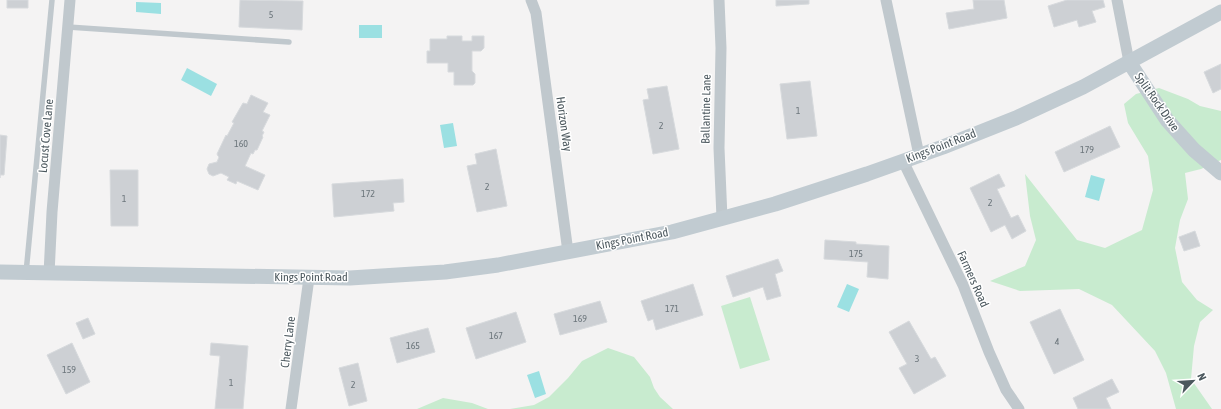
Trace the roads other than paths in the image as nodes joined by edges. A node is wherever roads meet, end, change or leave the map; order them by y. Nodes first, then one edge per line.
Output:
1 (52, 0) edge
2 (70, 0) edge
3 (531, 0) edge
4 (719, 0) edge
5 (886, 0) edge
6 (1117, 0) edge
7 (1221, 12) edge
8 (68, 27) junction
9 (289, 42) dead end
10 (1129, 62) junction
11 (919, 155) junction
12 (903, 161) junction
13 (1221, 173) edge
14 (722, 218) junction
15 (568, 252) junction
16 (0, 272) edge
17 (26, 273) junction
18 (49, 274) junction
19 (309, 278) junction
20 (291, 409) edge
21 (1019, 409) edge

1 - 17 lane
2 - 8 street, Locust Cove Lane
3 - 15 street, Horizon Way
4 - 14 street, Ballantine Lane
5 - 11 street
6 - 10 street
7 - 10 main road, Kings Point Road
8 - 9 lane
8 - 18 street, Locust Cove Lane
10 - 11 main road, Kings Point Road
10 - 13 main road, Split Rock Drive
11 - 12 main road, Kings Point Road
12 - 14 main road, Kings Point Road
12 - 21 street, Farmers Road
14 - 15 main road, Kings Point Road
15 - 19 main road, Kings Point Road
16 - 17 main road, Kings Point Road
17 - 18 main road, Kings Point Road
18 - 19 main road, Kings Point Road
19 - 20 street, Cherry Lane

